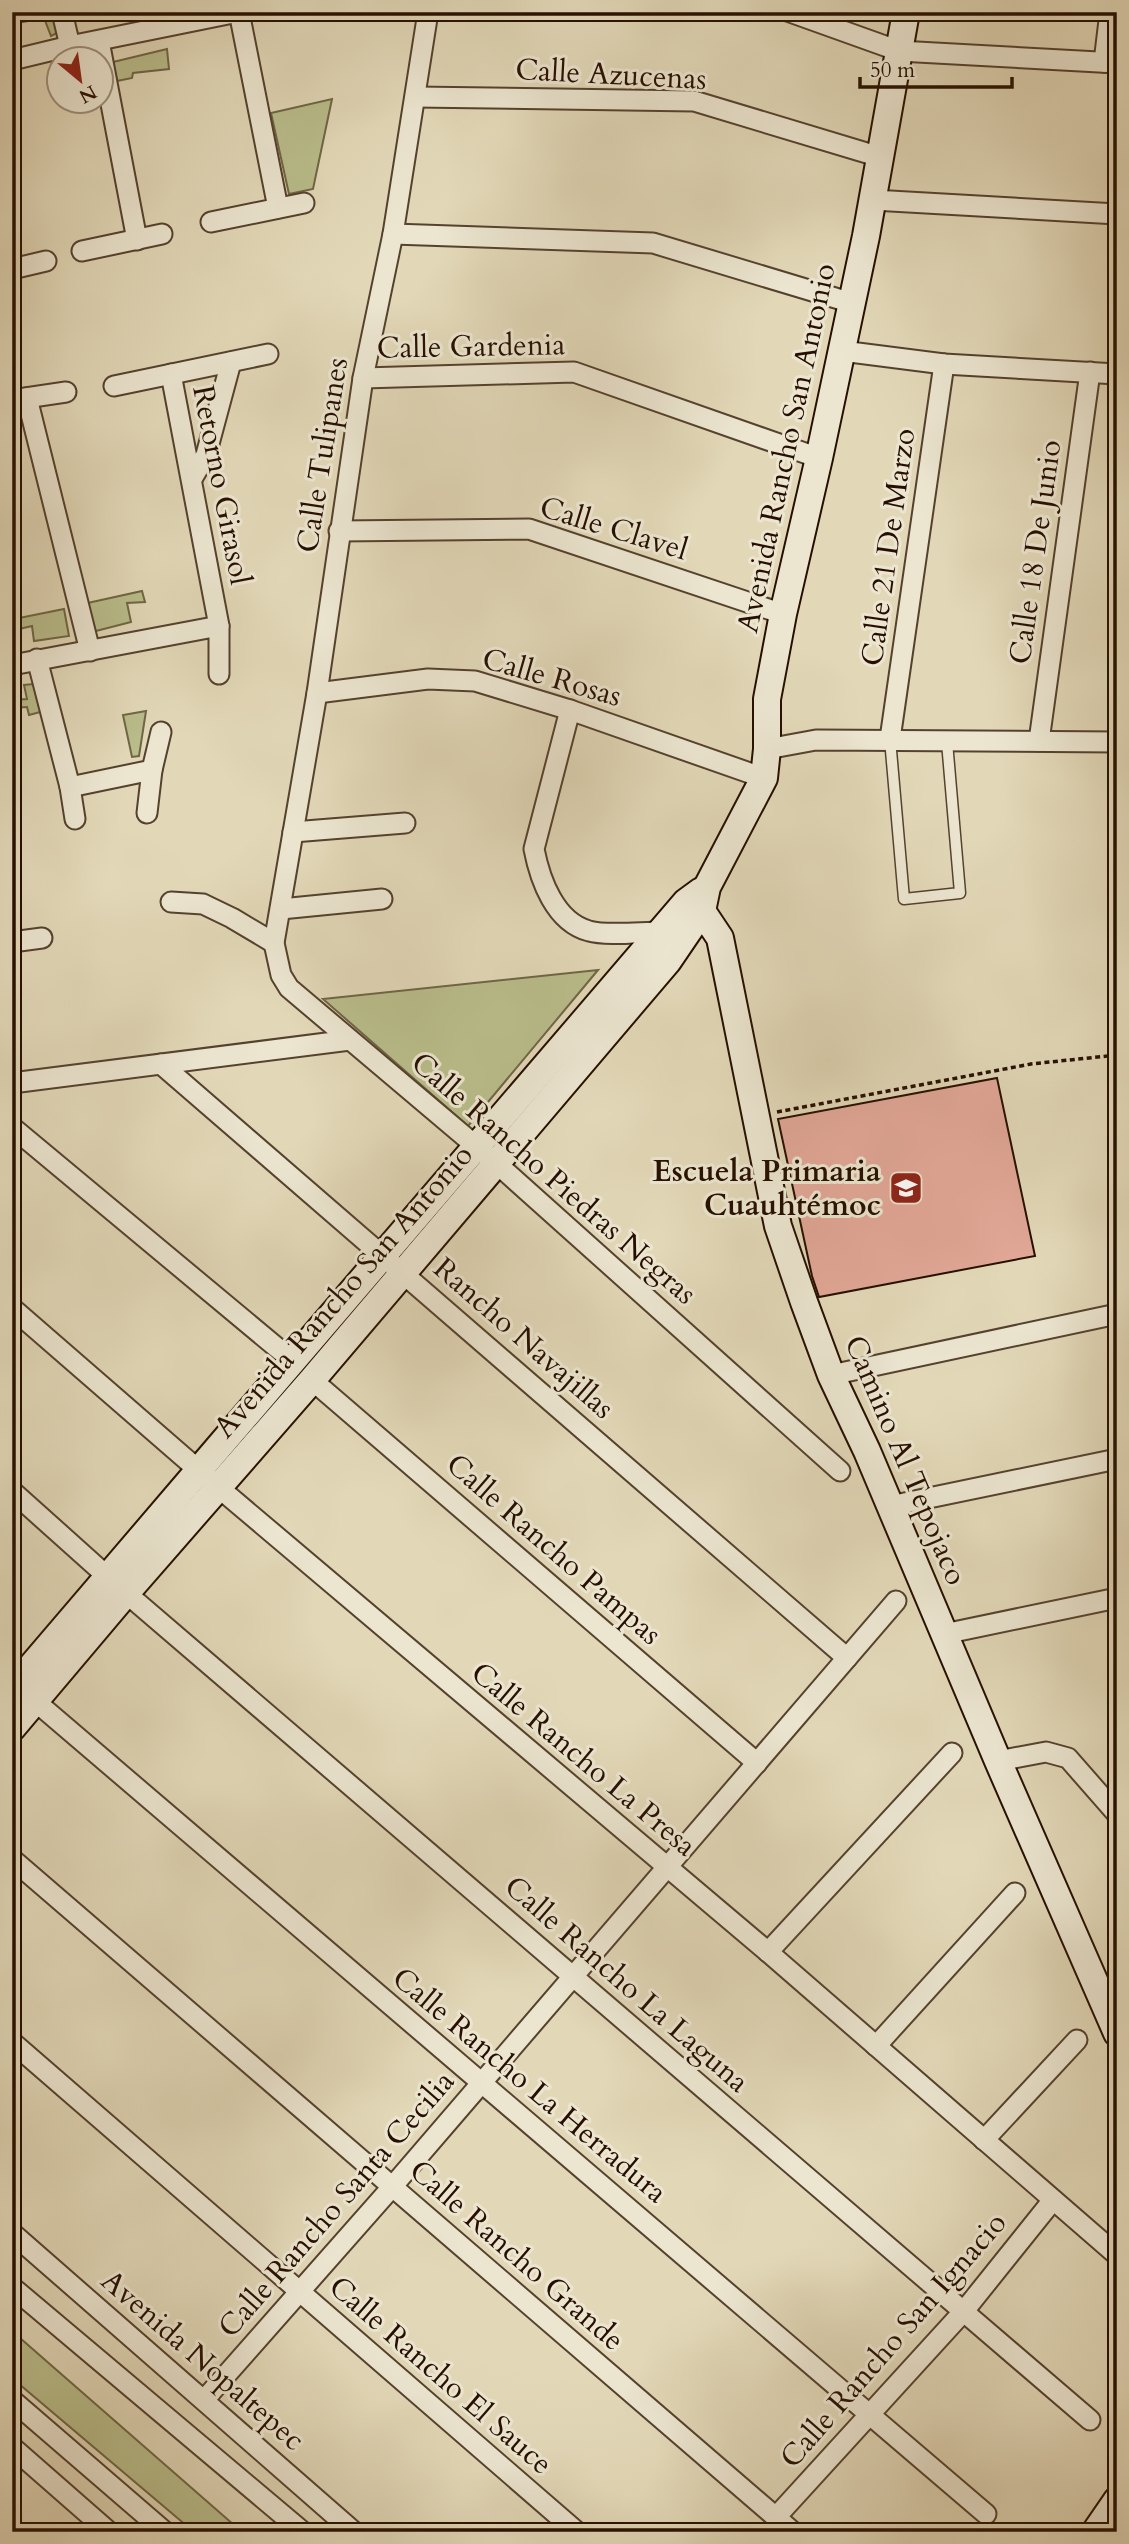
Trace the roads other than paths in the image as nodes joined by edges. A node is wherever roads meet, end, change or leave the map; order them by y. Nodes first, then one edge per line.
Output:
1 (62, 12) edge
2 (239, 12) edge
3 (428, 12) edge
4 (790, 12) edge
5 (906, 12) edge
6 (1110, 12) edge
7 (206, 15) edge
8 (99, 41) junction
9 (70, 46) joint
10 (899, 51) junction
11 (46, 52) edge
12 (12, 60) edge
13 (1110, 62) edge
14 (416, 97) junction
15 (880, 157) junction
16 (873, 200) junction
17 (304, 203) dead end
18 (278, 208) junction
19 (1117, 214) edge
20 (211, 222) dead end
21 (162, 234) dead end
22 (393, 234) junction
23 (137, 240) junction
24 (82, 251) dead end
25 (46, 261) dead end
26 (12, 268) edge
27 (852, 303) junction
28 (842, 351) junction
29 (268, 354) dead end
30 (231, 362) junction
31 (944, 364) junction
32 (1090, 372) junction
33 (171, 374) junction
34 (1117, 374) edge
35 (363, 378) junction
36 (114, 386) dead end
37 (66, 392) dead end
38 (20, 399) edge
39 (819, 458) junction
40 (192, 479) junction
41 (339, 531) junction
42 (783, 614) junction
43 (219, 626) junction
44 (90, 651) junction
45 (37, 659) junction
46 (12, 665) edge
47 (219, 674) dead end
48 (317, 693) junction
49 (570, 710) junction
50 (161, 732) dead end
51 (890, 739) junction
52 (1039, 741) junction
53 (947, 742) junction
54 (1117, 742) edge
55 (767, 749) junction
56 (152, 770) junction
57 (764, 778) junction
58 (70, 787) junction
59 (147, 813) dead end
60 (75, 819) dead end
61 (405, 823) dead end
62 (293, 832) junction
63 (382, 899) dead end
64 (698, 900) junction
65 (171, 902) dead end
66 (281, 909) junction
67 (671, 937) junction
68 (43, 938) dead end
69 (12, 942) edge
70 (274, 943) junction
71 (350, 1040) junction
72 (161, 1064) junction
73 (12, 1083) edge
74 (12, 1127) edge
75 (475, 1146) junction
76 (496, 1163) junction
77 (393, 1264) junction
78 (12, 1308) edge
79 (1117, 1314) edge
80 (293, 1361) junction
81 (831, 1375) junction
82 (312, 1380) junction
83 (1117, 1459) edge
84 (840, 1471) dead end
85 (209, 1479) junction
86 (12, 1491) edge
87 (890, 1506) junction
88 (117, 1585) junction
89 (1117, 1598) edge
90 (896, 1601) dead end
91 (944, 1633) junction
92 (847, 1658) junction
93 (19, 1688) edge
94 (12, 1728) edge
95 (952, 1753) dead end
96 (998, 1761) junction
97 (757, 1763) junction
98 (1117, 1814) edge
99 (12, 1859) edge
100 (667, 1869) junction
101 (1015, 1893) dead end
102 (768, 1952) junction
103 (573, 1976) junction
104 (1111, 2004) edge
105 (1117, 2033) edge
106 (1077, 2040) dead end
107 (12, 2042) edge
108 (876, 2046) junction
109 (482, 2083) junction
110 (984, 2140) junction
111 (393, 2187) junction
112 (1053, 2200) junction
113 (12, 2233) edge
114 (1117, 2255) edge
115 (12, 2287) edge
116 (300, 2292) junction
117 (964, 2311) junction
118 (12, 2400) edge
119 (204, 2400) junction
120 (870, 2414) junction
121 (1090, 2420) dead end
122 (12, 2447) edge
123 (1117, 2500) edge
124 (986, 2514) dead end
125 (776, 2517) junction
126 (1117, 2529) edge
127 (109, 2532) edge
128 (165, 2532) edge
129 (303, 2532) edge
130 (354, 2532) edge
131 (577, 2532) edge
132 (793, 2532) edge
133 (1095, 2532) edge
134 (1108, 2532) edge

1 - 9 street
2 - 7 street
2 - 18 street
3 - 14 street, Calle Tulipanes
4 - 10 street
5 - 10 street, Avenida Rancho San Antonio
6 - 13 street
7 - 8 street
8 - 9 street
8 - 23 street
10 - 13 street
10 - 15 street, Avenida Rancho San Antonio
11 - 12 street
14 - 15 street, Calle Azucenas
14 - 22 street, Calle Tulipanes
15 - 16 street, Avenida Rancho San Antonio
16 - 19 street
16 - 27 street, Avenida Rancho San Antonio
17 - 18 street
18 - 20 street
21 - 23 street
22 - 27 street
22 - 35 street, Calle Tulipanes
23 - 24 street
25 - 26 street
27 - 28 street, Avenida Rancho San Antonio
28 - 31 street
28 - 39 street, Avenida Rancho San Antonio
29 - 30 street, Retorno Girasol
30 - 33 street, Retorno Girasol
30 - 40 street
31 - 32 street
31 - 51 street, Calle 21 De Marzo
32 - 34 street
32 - 52 street, Calle 18 De Junio
33 - 36 street
33 - 40 street, Retorno Girasol
35 - 39 street, Calle Gardenia
35 - 41 street, Calle Tulipanes
37 - 38 street
38 - 44 street
39 - 42 street, Avenida Rancho San Antonio
40 - 43 street, Retorno Girasol
41 - 42 street, Calle Clavel
41 - 48 street, Calle Tulipanes
42 - 55 street, Avenida Rancho San Antonio
43 - 44 street
43 - 47 street, Retorno Girasol
44 - 45 street
45 - 46 street
45 - 58 street
48 - 49 street, Calle Rosas
48 - 62 street, Calle Tulipanes
49 - 57 street, Calle Rosas
49 - 67 street
50 - 56 street
51 - 53 street
51 - 53 lane
51 - 55 street
52 - 53 street
52 - 54 street
55 - 57 street, Avenida Rancho San Antonio
56 - 58 street
56 - 59 street
57 - 64 street, Avenida Rancho San Antonio
58 - 60 street
61 - 62 street
62 - 66 street, Calle Tulipanes
63 - 66 street
64 - 67 street, Avenida Rancho San Antonio
64 - 81 street, Camino Al Tepojaco
65 - 70 street
66 - 70 street, Calle Rancho Piedras Negras
67 - 75 street, Avenida Rancho San Antonio
67 - 76 street, Avenida Rancho San Antonio
68 - 69 street
70 - 71 street, Calle Rancho Piedras Negras
71 - 72 street
71 - 75 street, Calle Rancho Piedras Negras
72 - 73 street
72 - 77 street, Rancho Navajillas
74 - 80 street
75 - 76 street, Calle Rancho Piedras Negras
75 - 77 street, Avenida Rancho San Antonio
76 - 77 street, Avenida Rancho San Antonio
76 - 84 street, Calle Rancho Piedras Negras
77 - 80 street, Avenida Rancho San Antonio
77 - 82 street, Avenida Rancho San Antonio
77 - 92 street, Rancho Navajillas
78 - 85 street, Calle Rancho La Presa
79 - 81 street
80 - 85 street, Avenida Rancho San Antonio
81 - 87 street, Camino Al Tepojaco
82 - 85 street, Avenida Rancho San Antonio
82 - 97 street, Calle Rancho Pampas
83 - 87 street
85 - 88 street, Avenida Rancho San Antonio
85 - 100 street, Calle Rancho La Presa
86 - 88 street, Calle Rancho La Laguna
87 - 91 street, Camino Al Tepojaco
88 - 93 street, Avenida Rancho San Antonio
88 - 103 street, Calle Rancho La Laguna
89 - 91 street
90 - 92 street, Calle Rancho Santa Cecilia
91 - 96 street, Camino Al Tepojaco
92 - 97 street, Calle Rancho Santa Cecilia
93 - 94 street, Avenida Rancho San Antonio
93 - 109 street, Calle Rancho La Herradura
95 - 102 street
96 - 98 street
96 - 104 street, Camino Al Tepojaco
97 - 100 street, Calle Rancho Santa Cecilia
99 - 111 street, Calle Rancho Grande
100 - 102 street, Calle Rancho La Presa
100 - 103 street, Calle Rancho Santa Cecilia
101 - 108 street
102 - 108 street, Calle Rancho La Presa
103 - 109 street, Calle Rancho Santa Cecilia
103 - 117 street, Calle Rancho La Laguna
104 - 105 street, Camino Al Tepojaco
106 - 110 street
107 - 116 street, Calle Rancho El Sauce
108 - 110 street, Calle Rancho La Presa
109 - 111 street, Calle Rancho Santa Cecilia
109 - 120 street, Calle Rancho La Herradura
110 - 112 street, Calle Rancho La Presa
111 - 116 street, Calle Rancho Santa Cecilia
111 - 125 street, Calle Rancho Grande
112 - 114 street, Calle Rancho La Presa
112 - 117 street, Calle Rancho San Ignacio
113 - 119 street, Avenida Nopaltepec
115 - 129 street
116 - 119 street, Calle Rancho Santa Cecilia
116 - 131 street, Calle Rancho El Sauce
117 - 120 street, Calle Rancho San Ignacio
117 - 121 street, Calle Rancho La Laguna
118 - 128 street
119 - 130 street, Avenida Nopaltepec
120 - 124 street, Calle Rancho La Herradura
120 - 125 street, Calle Rancho San Ignacio
122 - 127 street
123 - 133 street
125 - 132 street, Calle Rancho Grande
126 - 134 street

